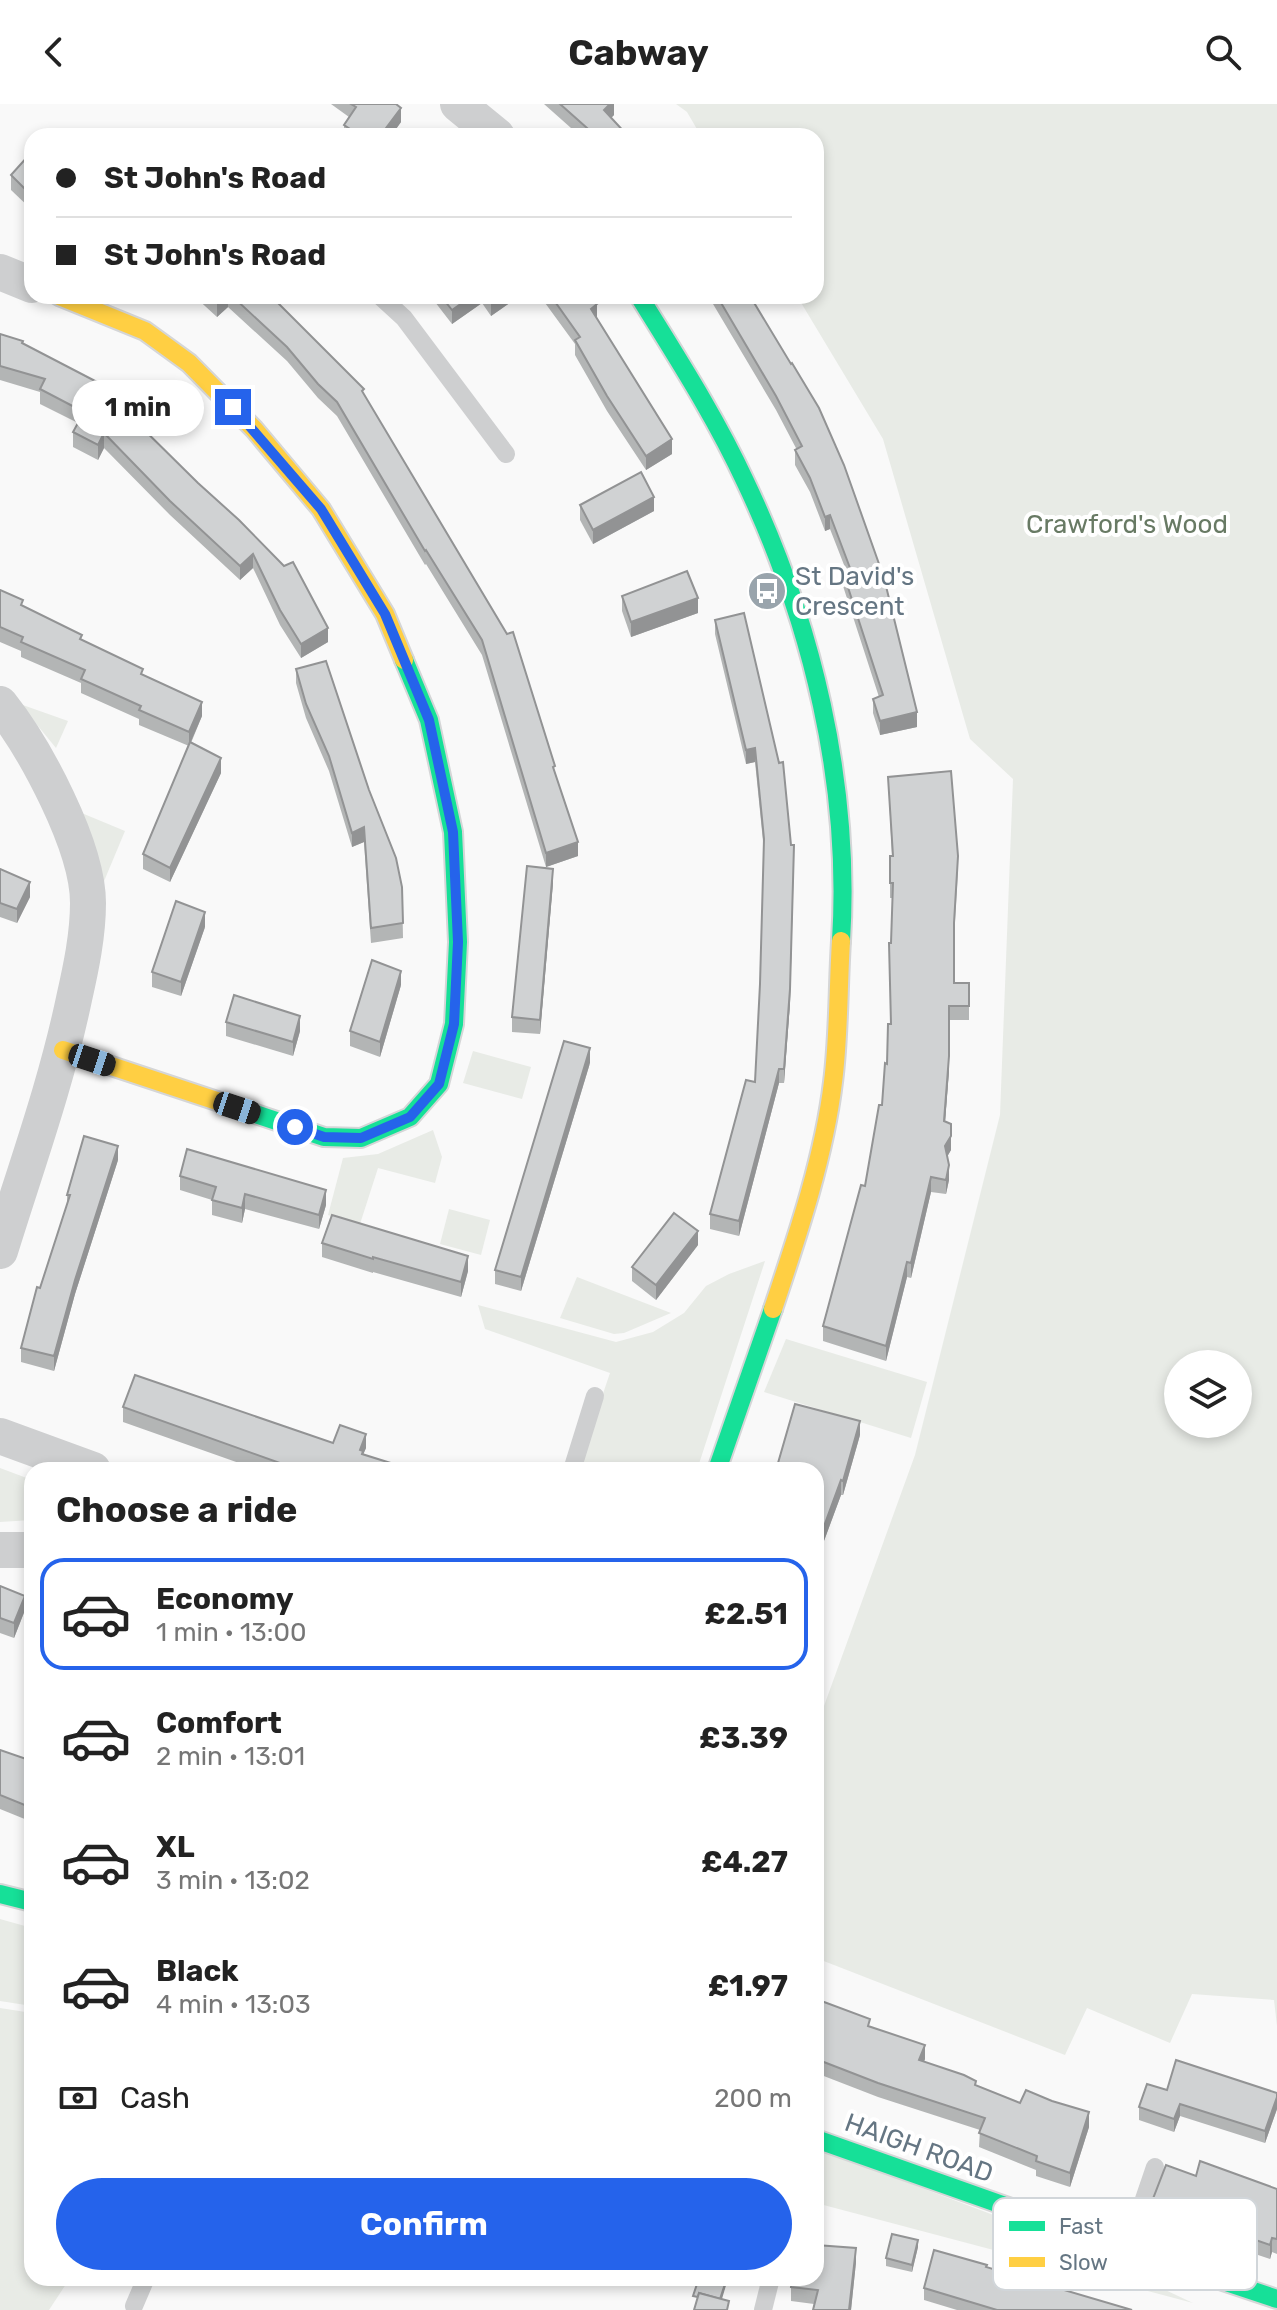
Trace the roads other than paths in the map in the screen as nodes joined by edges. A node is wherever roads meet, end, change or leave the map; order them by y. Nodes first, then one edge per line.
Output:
1 (458, 104) edge
2 (487, 128) edge
3 (0, 272) edge
4 (24, 282) edge
5 (79, 304) edge
6 (389, 304) edge
7 (644, 304) edge
8 (506, 454) dead end
9 (0, 704) edge
10 (63, 1050) junction
11 (0, 1251) edge
12 (595, 1396) dead end
13 (0, 1436) edge
14 (71, 1462) edge
15 (574, 1462) edge
16 (720, 1462) edge
17 (0, 1550) edge
18 (24, 1550) edge
19 (0, 1894) edge
20 (24, 1900) edge
21 (824, 2142) edge
22 (1155, 2167) dead end
23 (1144, 2198) edge
24 (993, 2202) edge
25 (143, 2286) edge
26 (769, 2286) edge
27 (1228, 2290) edge
28 (1253, 2300) edge
29 (134, 2306) dead end
30 (763, 2310) edge

1 - 2 street
3 - 4 street
5 - 10 street
6 - 8 lane
7 - 16 street
9 - 10 street
10 - 11 street
12 - 15 lane
13 - 14 street
17 - 18 street
19 - 20 street
21 - 24 street, HAIGH ROAD
22 - 23 lane
25 - 29 lane
26 - 30 lane
27 - 28 street, HAIGH ROAD

